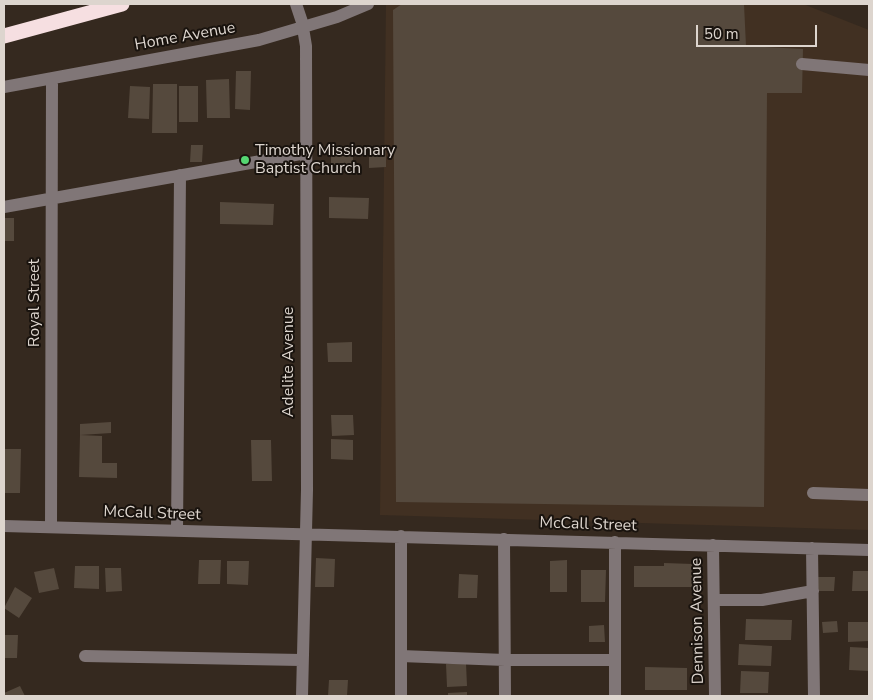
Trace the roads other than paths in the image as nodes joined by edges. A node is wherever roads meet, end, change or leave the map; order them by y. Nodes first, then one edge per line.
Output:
1 (122, 4) edge
2 (296, 4) edge
3 (368, 4) edge
4 (304, 27) junction
5 (4, 36) edge
6 (802, 64) dead end
7 (869, 70) edge
8 (52, 78) junction
9 (4, 87) edge
10 (306, 153) junction
11 (180, 175) junction
12 (52, 198) junction
13 (4, 207) edge
14 (813, 493) dead end
15 (869, 495) edge
16 (4, 526) edge
17 (51, 527) junction
18 (177, 531) junction
19 (303, 534) junction
20 (401, 536) junction
21 (504, 539) junction
22 (615, 542) junction
23 (713, 545) junction
24 (812, 548) junction
25 (869, 550) edge
26 (812, 591) junction
27 (714, 600) junction
28 (85, 656) dead end
29 (401, 656) junction
30 (301, 660) junction
31 (505, 660) junction
32 (615, 660) junction
33 (302, 696) edge
34 (401, 696) edge
35 (505, 696) edge
36 (615, 696) edge
37 (715, 696) edge
38 (814, 696) edge

1 - 5 highway
2 - 4 street, Adelite Avenue
3 - 4 street, Home Avenue
4 - 8 street, Home Avenue
4 - 10 street, Adelite Avenue
6 - 7 street
8 - 9 street, Home Avenue
8 - 12 street, Royal Street
10 - 11 street
10 - 19 street, Adelite Avenue
11 - 12 street
11 - 18 street
12 - 13 street
12 - 17 street, Royal Street
14 - 15 street
16 - 17 street, McCall Street
17 - 18 street, McCall Street
18 - 19 street, McCall Street
19 - 20 street, McCall Street
19 - 30 street, Adelite Avenue
20 - 21 street, McCall Street
20 - 29 street
21 - 22 street, McCall Street
21 - 31 street
22 - 23 street, McCall Street
22 - 32 street
23 - 24 street, McCall Street
23 - 27 street, Dennison Avenue
24 - 25 street, McCall Street
24 - 26 street
26 - 27 street
26 - 38 street
27 - 37 street, Dennison Avenue
28 - 30 street
29 - 31 street
29 - 34 street
30 - 33 street, Adelite Avenue
31 - 32 street
31 - 35 street
32 - 36 street

